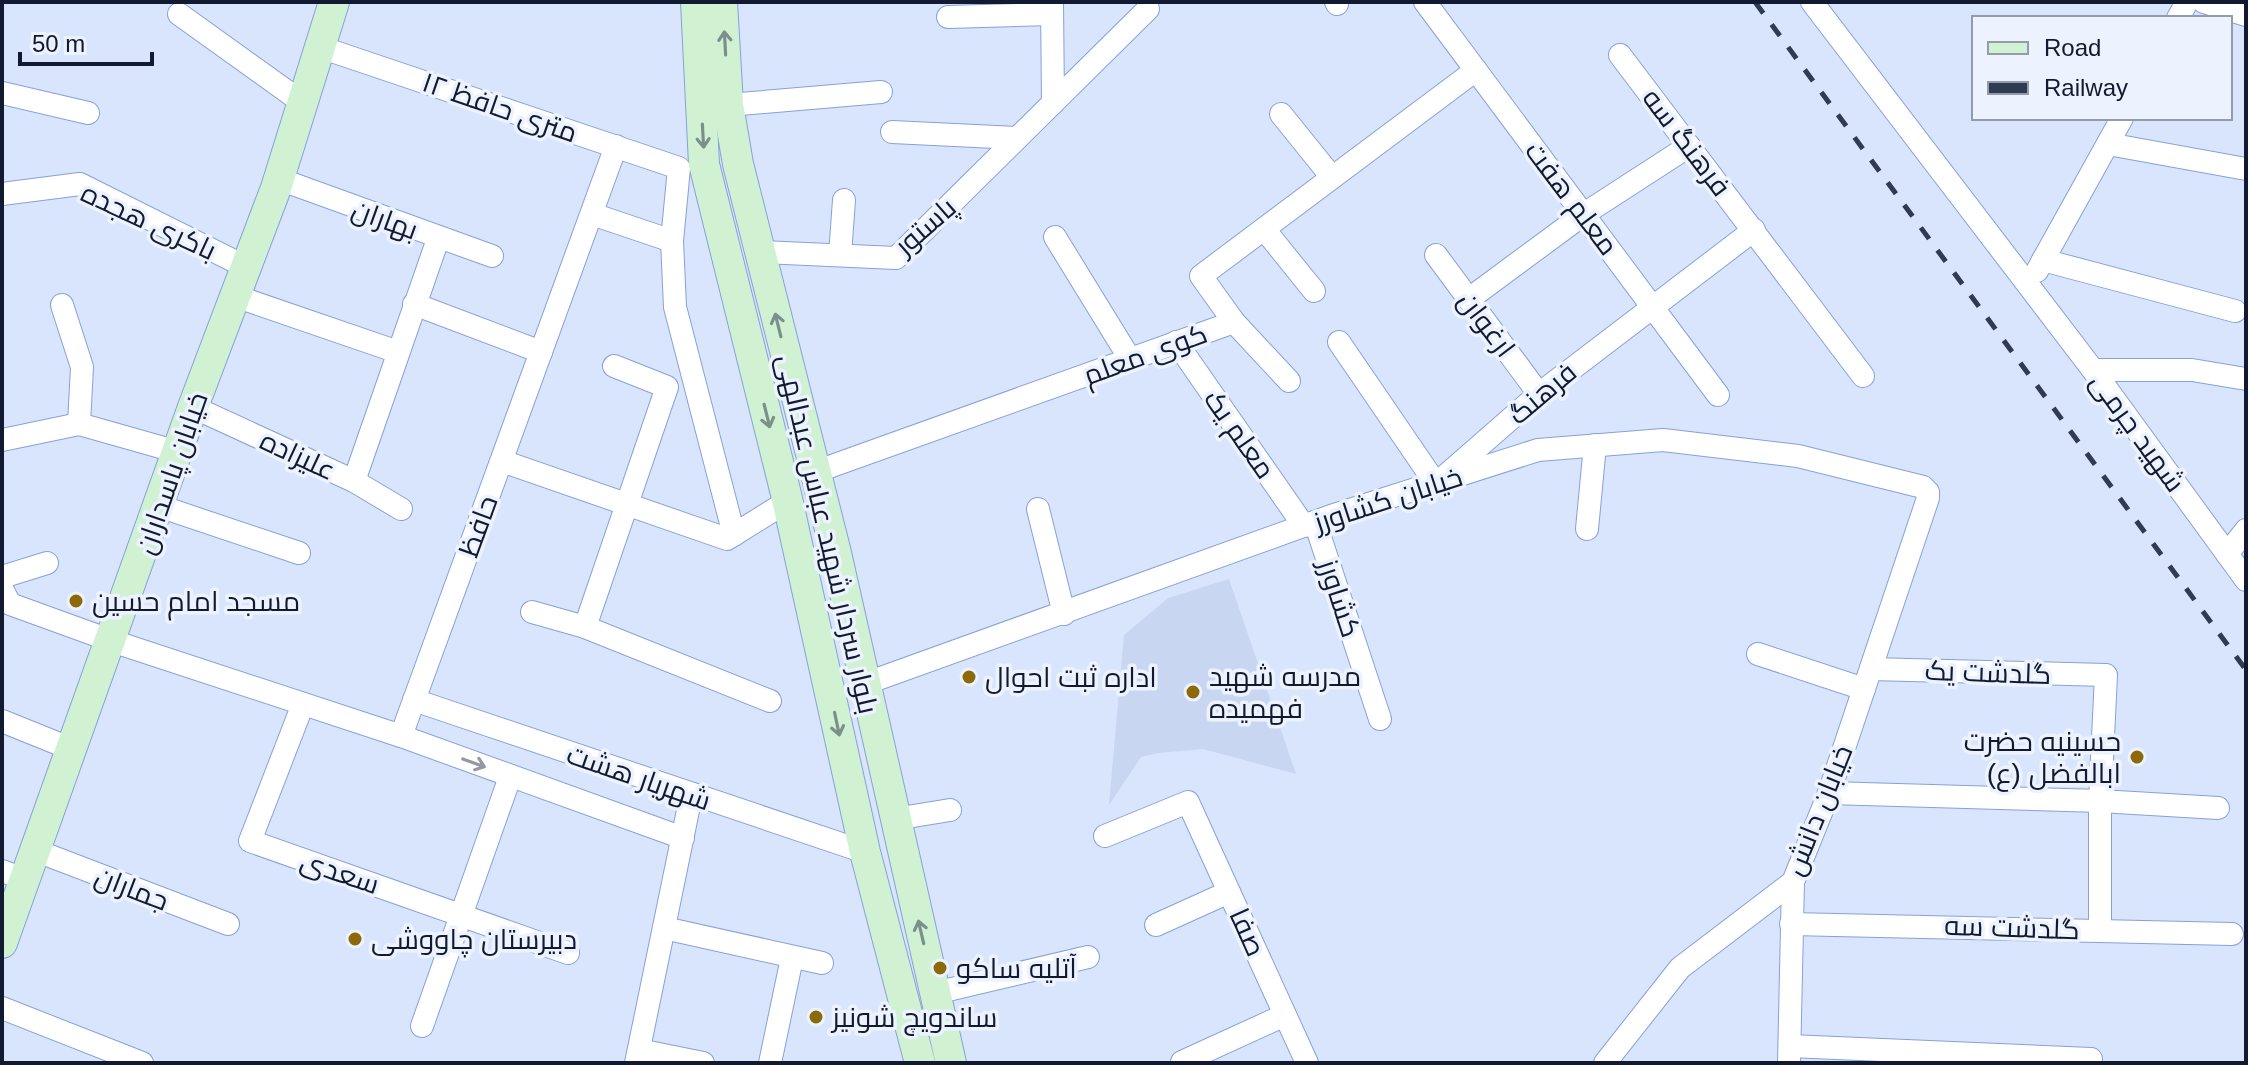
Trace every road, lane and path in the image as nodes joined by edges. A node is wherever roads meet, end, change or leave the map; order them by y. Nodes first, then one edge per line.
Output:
1 (334, 2) edge
2 (696, 2) edge
3 (722, 2) edge
4 (1425, 2) edge
5 (1812, 2) edge
6 (2204, 2) edge
7 (1052, 8) edge
8 (1148, 9) dead end
9 (179, 14) dead end
10 (2246, 15) edge
11 (948, 17) dead end
12 (320, 47) junction
13 (1620, 55) dead end
14 (1476, 70) junction
15 (881, 92) dead end
16 (2, 93) edge
17 (303, 103) junction
18 (1053, 103) junction
19 (728, 105) junction
20 (88, 113) dead end
21 (1281, 114) dead end
22 (2121, 120) edge
23 (892, 132) dead end
24 (1017, 138) junction
25 (2108, 144) junction
26 (616, 146) junction
27 (1689, 146) junction
28 (2246, 169) edge
29 (1331, 176) junction
30 (279, 179) junction
31 (2, 194) edge
32 (844, 200) dead end
33 (592, 214) junction
34 (1584, 214) junction
35 (1264, 229) junction
36 (1754, 230) junction
37 (1055, 237) dead end
38 (438, 239) junction
39 (672, 241) junction
40 (760, 252) junction
41 (840, 255) junction
42 (1436, 255) dead end
43 (492, 256) dead end
44 (2043, 260) junction
45 (246, 267) junction
46 (2029, 285) junction
47 (1314, 291) dead end
48 (235, 296) junction
49 (1469, 299) junction
50 (414, 304) junction
51 (62, 305) dead end
52 (1651, 306) junction
53 (2235, 311) dead end
54 (1234, 322) junction
55 (1176, 342) junction
56 (1339, 342) dead end
57 (398, 352) junction
58 (541, 352) junction
59 (1130, 359) junction
60 (614, 366) dead end
61 (2093, 370) junction
62 (1863, 376) dead end
63 (2246, 379) edge
64 (1289, 381) dead end
65 (1539, 394) junction
66 (1718, 395) dead end
67 (193, 407) junction
68 (79, 424) junction
69 (2, 440) edge
70 (1595, 445) junction
71 (178, 452) junction
72 (502, 461) junction
73 (815, 472) junction
74 (354, 481) junction
75 (1436, 484) junction
76 (1928, 492) joint
77 (788, 501) junction
78 (628, 505) junction
79 (159, 506) junction
80 (401, 509) dead end
81 (1038, 509) dead end
82 (1310, 524) junction
83 (1587, 529) dead end
84 (2246, 530) edge
85 (734, 535) junction
86 (299, 553) dead end
87 (2227, 554) junction
88 (47, 563) dead end
89 (2, 577) edge
90 (2246, 580) edge
91 (2, 589) edge
92 (532, 612) dead end
93 (1064, 614) junction
94 (585, 627) junction
95 (112, 641) junction
96 (1758, 654) dead end
97 (1867, 679) junction
98 (864, 684) junction
99 (829, 689) junction
100 (414, 700) junction
101 (770, 701) dead end
102 (303, 704) junction
103 (1380, 719) dead end
104 (2, 721) edge
105 (401, 736) junction
106 (74, 750) junction
107 (510, 777) junction
108 (1829, 793) junction
109 (691, 796) junction
110 (2100, 801) junction
111 (2218, 808) dead end
112 (950, 810) dead end
113 (895, 819) junction
114 (1105, 836) dead end
115 (683, 838) junction
116 (37, 851) junction
117 (865, 852) junction
118 (13, 875) edge
119 (1793, 882) junction
120 (1229, 892) junction
121 (462, 913) junction
122 (228, 924) dead end
123 (1791, 924) junction
124 (1156, 925) dead end
125 (664, 928) junction
126 (2100, 930) junction
127 (2232, 934) dead end
128 (2, 943) edge
129 (568, 953) dead end
130 (1088, 957) dead end
131 (792, 958) junction
132 (822, 963) dead end
133 (935, 993) junction
134 (2, 1008) edge
135 (1285, 1015) junction
136 (422, 1026) dead end
137 (1790, 1055) edge
138 (637, 1056) edge
139 (2091, 1059) dead end
140 (1182, 1062) edge
141 (1610, 1062) edge
142 (142, 1063) edge
143 (703, 1063) edge
144 (770, 1063) edge
145 (920, 1063) edge
146 (951, 1063) edge
147 (1307, 1063) edge

1 - 12 street, خیابان پاسداران
2 -> 77 street, بلوار سردار شهید عباس عبدالهی
19 -> 3 street, بلوار سردار شهید عباس عبدالهی
4 - 14 street, معلم هفت
5 - 46 street, شهید چرمی
6 - 10 street
7 - 11 street
7 - 18 street
8 - 18 street, پاستور
9 - 17 street
12 - 17 street, خیابان پاسداران
12 - 26 street, ۱۲ متری حافظ
13 - 27 street, فرهنگ سه
14 - 29 street, کوی معلم
14 - 34 street, معلم هفت
15 - 19 street
16 - 20 street
17 - 30 street, خیابان پاسداران
18 - 24 street, پاستور
19 - 40 street, بلوار سردار شهید عباس عبدالهی
21 - 29 street
22 - 25 street
23 - 24 street
24 - 41 street, پاستور
25 - 28 street
25 - 44 street
26 - 33 street, حافظ
26 - 39 street, ۱۲ متری حافظ
27 - 34 street
27 - 36 street, فرهنگ سه
29 - 35 street, کوی معلم
30 - 38 street, بهاران
30 - 45 street, خیابان پاسداران
31 - 45 street, باکری هجده
32 - 41 street
33 - 39 street
33 - 58 street, حافظ
34 - 49 street
34 - 52 street, معلم هفت
35 - 47 street
35 - 54 street, کوی معلم
36 - 52 street
36 - 62 street, فرهنگ سه
37 - 59 street
38 - 43 street, بهاران
38 - 50 street
39 - 85 street
40 - 41 street, پاستور
73 -> 40 street, بلوار سردار شهید عباس عبدالهی
42 - 49 street, ارغوان
44 - 46 street
44 - 53 street
45 - 48 street, خیابان پاسداران
46 - 61 street, شهید چرمی
48 - 57 street
48 - 67 street, خیابان پاسداران
49 - 65 street, ارغوان
50 - 57 street
50 - 58 street
51 - 68 street
52 - 65 street, فرهنگ
52 - 66 street, معلم هفت
54 - 55 street, کوی معلم
54 - 64 street
55 - 59 street, کوی معلم
55 - 82 street, معلم یک
56 - 75 street
57 - 74 street
58 - 72 street, حافظ
59 - 73 street, کوی معلم
60 - 78 street
61 - 63 street
61 - 87 street, شهید چرمی
65 - 75 street, فرهنگ
67 - 71 street, خیابان پاسداران
67 - 74 street, علیزاده
68 - 69 street
68 - 71 street
70 - 75 street, خیابان کشاورز
70 - 76 street, خیابان کشاورز
70 - 83 street
71 - 79 street, خیابان پاسداران
72 - 78 street
72 - 100 street, حافظ
73 - 98 street, بلوار سردار شهید عباس عبدالهی
74 - 80 street, علیزاده
75 - 82 street, خیابان کشاورز
76 - 97 street, خیابان دانش
77 - 85 street
77 - 99 street, بلوار سردار شهید عباس عبدالهی
78 - 85 street
78 - 94 street
79 - 86 street
79 - 95 street, خیابان پاسداران
81 - 93 street
82 - 93 street, خیابان کشاورز
82 - 103 street, کشاورز
84 - 87 street
87 - 90 street, شهید چرمی
88 - 89 street
91 - 95 street
92 - 94 street
93 - 98 street, خیابان کشاورز
94 - 101 street
95 - 102 street
95 - 106 street, خیابان پاسداران
96 - 97 street, گلدشت یک
97 - 108 street, خیابان دانش
97 - 110 street, گلدشت یک
98 - 99 street
98 - 113 street, بلوار سردار شهید عباس عبدالهی
99 -> 117 street, بلوار سردار شهید عباس عبدالهی
100 - 105 street, حافظ
100 - 109 street, شهریار هشت
102 - 105 street
102 - 121 street, سعدی
104 - 106 street
105 -> 107 street
106 - 116 street, خیابان پاسداران
107 - 115 street
107 - 121 street
108 - 110 street
108 - 119 street, خیابان دانش
109 - 115 street
109 - 117 street, شهریار هشت
110 - 111 street
110 - 126 street
112 - 113 street
133 -> 113 street, بلوار سردار شهید عباس عبدالهی
114 - 120 street, صفا
115 - 125 street
116 - 118 street, خیابان پاسداران
116 - 122 street, جماران
117 - 145 street, بلوار سردار شهید عباس عبدالهی
118 - 128 street, خیابان پاسداران
119 - 123 street
119 - 141 street, خیابان دانش
120 - 124 street
120 - 135 street, صفا
121 - 129 street, سعدی
121 - 136 street
123 - 126 street, گلدشت سه
123 - 137 street
125 - 131 street
125 - 138 street
126 - 127 street, گلدشت سه
130 - 133 street
131 - 132 street
131 - 144 street
133 - 146 street, بلوار سردار شهید عباس عبدالهی
134 - 142 street
135 - 140 street
135 - 147 street, صفا
137 - 139 street
138 - 143 street

